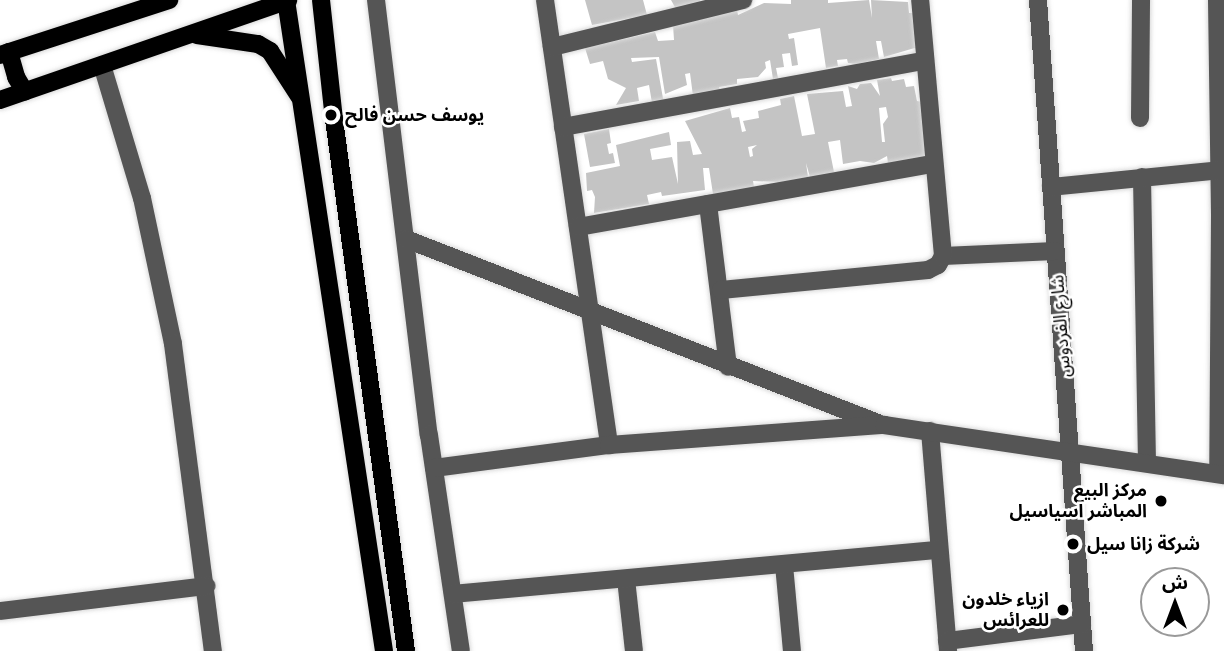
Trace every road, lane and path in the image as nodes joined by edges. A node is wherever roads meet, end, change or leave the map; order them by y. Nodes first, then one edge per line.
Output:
1 (169, 0) edge
2 (287, 0) edge
3 (321, 0) edge
4 (376, 0) edge
5 (545, 0) edge
6 (743, 0) edge
7 (920, 0) edge
8 (1038, 0) edge
9 (1140, 0) edge
10 (1217, 0) edge
11 (190, 34) junction
12 (552, 47) junction
13 (4, 53) edge
14 (925, 61) junction
15 (102, 65) junction
16 (25, 92) junction
17 (0, 100) edge
18 (304, 104) junction
19 (1140, 118) dead end
20 (563, 127) junction
21 (933, 164) junction
22 (1220, 170) junction
23 (1142, 177) junction
24 (1051, 187) junction
25 (708, 204) junction
26 (1222, 216) edge
27 (578, 227) junction
28 (407, 239) junction
29 (1055, 251) junction
30 (943, 256) junction
31 (721, 290) junction
32 (590, 312) junction
33 (1222, 353) edge
34 (728, 367) junction
35 (884, 425) junction
36 (930, 432) junction
37 (609, 445) junction
38 (1070, 450) junction
39 (1147, 462) junction
40 (434, 468) junction
41 (1221, 474) edge
42 (938, 550) junction
43 (784, 565) junction
44 (625, 579) junction
45 (206, 586) junction
46 (453, 594) junction
47 (0, 611) edge
48 (1082, 624) junction
49 (947, 646) edge
50 (213, 651) edge
51 (384, 651) edge
52 (406, 651) edge
53 (461, 651) edge
54 (634, 651) edge
55 (792, 651) edge
56 (1084, 651) edge

1 - 13 main road
2 - 11 main road
2 - 18 main road
3 - 52 main road
4 - 28 street
5 - 12 street
6 - 12 street
7 - 14 street
8 - 24 street, شارع الفردوس
9 - 19 street
10 - 22 street
11 - 15 main road
11 - 18 main road
12 - 20 street
13 - 16 main road
14 - 20 street
14 - 21 street
15 - 16 main road
15 - 45 street
16 - 17 main road
18 - 51 main road
20 - 27 street
21 - 25 street
21 - 30 street
22 - 23 street
22 - 26 street
23 - 24 street
23 - 39 street
24 - 29 street, شارع الفردوس
25 - 27 street
25 - 31 street
26 - 33 street
27 - 32 street
28 - 32 street
28 - 40 street
29 - 30 street
29 - 38 street, شارع الفردوس
30 - 31 street
31 - 34 street
32 - 34 street
32 - 37 street
33 - 41 street
34 - 35 street
35 - 36 street
35 - 37 street
36 - 38 street
36 - 42 street
37 - 40 street
38 - 39 street
38 - 48 street, شارع الفردوس
39 - 41 street
40 - 46 street
42 - 43 street
42 - 49 street
43 - 44 street
43 - 55 street
44 - 46 street
44 - 54 street
45 - 47 street
45 - 50 street
46 - 53 street
48 - 49 street
48 - 56 street, شارع الفردوس

